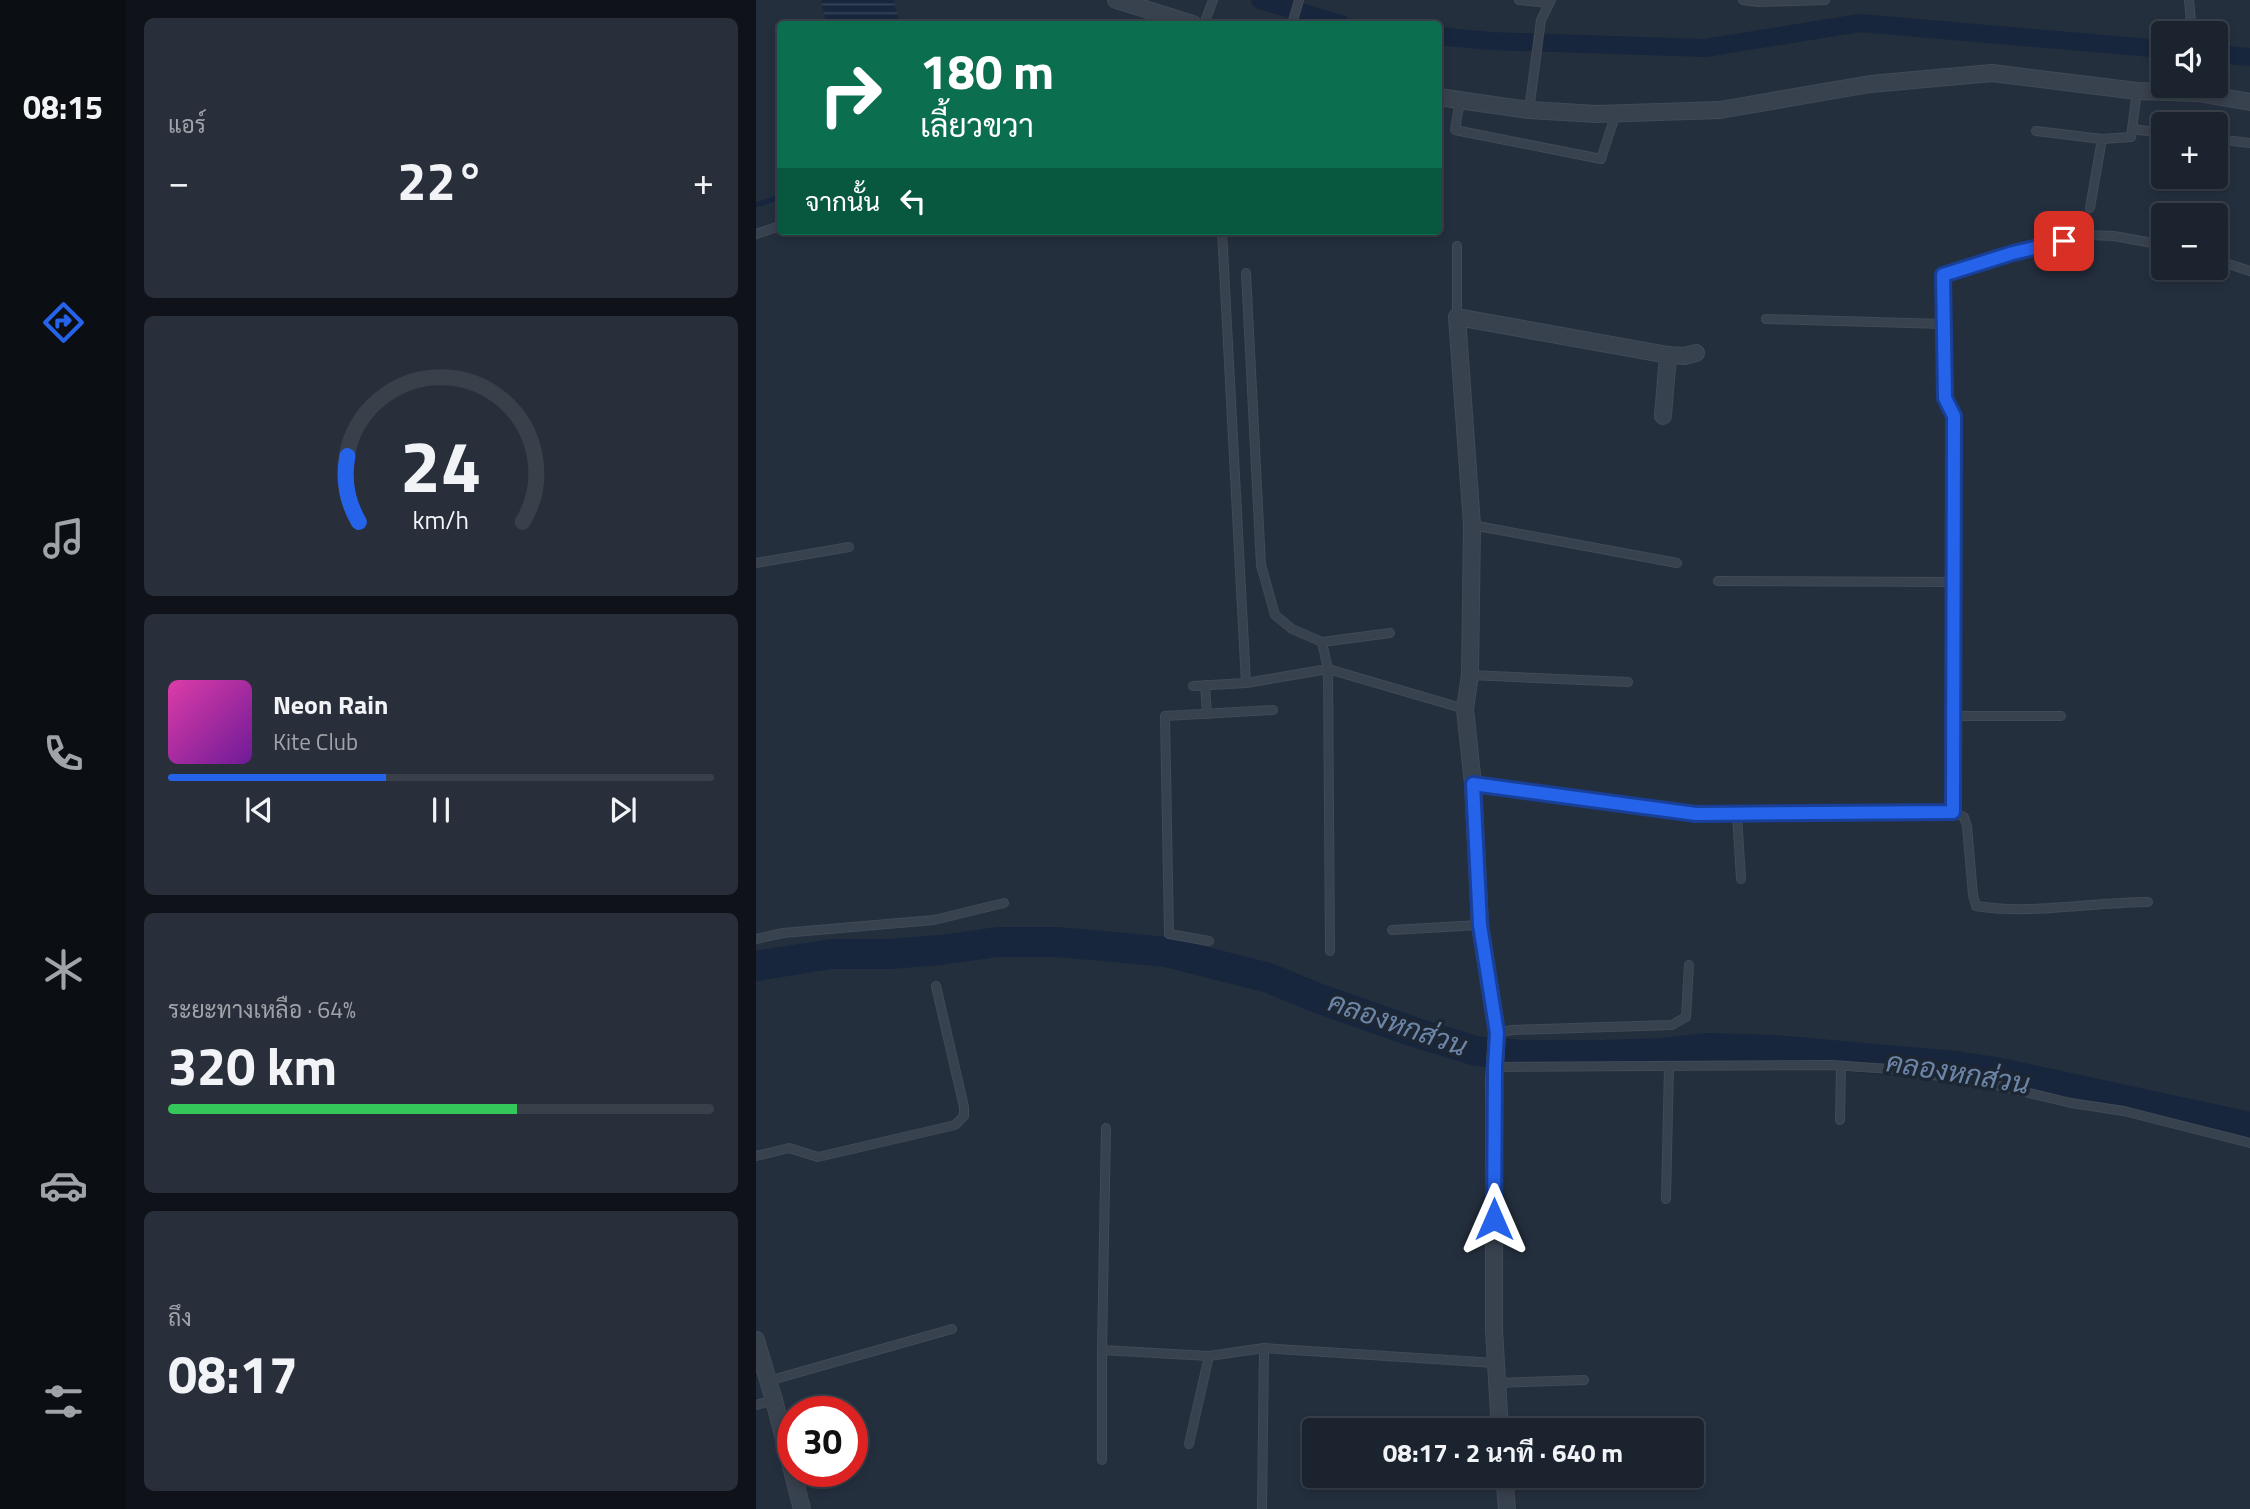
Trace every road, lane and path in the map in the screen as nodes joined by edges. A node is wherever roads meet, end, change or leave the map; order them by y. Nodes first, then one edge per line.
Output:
1 (1115, 0) edge
2 (1213, 0) edge
3 (1299, 0) edge
4 (1518, 0) edge
5 (1743, 0) edge
6 (1825, 0) edge
7 (2189, 0) edge
8 (1550, 2) edge
9 (1183, 21) edge
10 (1205, 21) edge
11 (1293, 21) edge
12 (2191, 21) edge
13 (2137, 91) junction
14 (2151, 91) edge
15 (2228, 97) edge
16 (1442, 98) edge
17 (1460, 100) junction
18 (2250, 102) edge
19 (1530, 110) junction
20 (1616, 113) junction
21 (2132, 130) junction
22 (2036, 131) dead end
23 (2151, 132) edge
24 (2102, 139) junction
25 (2228, 140) edge
26 (2250, 143) edge
27 (2090, 208) dead end
28 (777, 227) edge
29 (756, 234) edge
30 (1222, 235) edge
31 (2151, 243) edge
32 (1457, 246) dead end
33 (2228, 264) edge
34 (2250, 271) edge
35 (1246, 273) dead end
36 (1457, 317) junction
37 (1766, 319) dead end
38 (1944, 324) junction
39 (1696, 353) dead end
40 (1668, 355) junction
41 (1663, 415) dead end
42 (1472, 525) junction
43 (849, 547) dead end
44 (756, 563) edge
45 (1677, 563) dead end
46 (1718, 581) dead end
47 (1953, 582) junction
48 (1390, 633) dead end
49 (1322, 642) junction
50 (1328, 669) junction
51 (1470, 675) junction
52 (1628, 682) dead end
53 (1246, 683) junction
54 (1205, 685) junction
55 (1193, 686) dead end
56 (1465, 709) junction
57 (1273, 710) dead end
58 (1207, 714) junction
59 (1953, 716) junction
60 (2061, 716) dead end
61 (1473, 784) junction
62 (1953, 812) junction
63 (1737, 814) junction
64 (1741, 878) dead end
65 (2148, 902) dead end
66 (1004, 903) dead end
67 (1480, 925) junction
68 (1392, 930) dead end
69 (756, 939) edge
70 (1209, 941) dead end
71 (1330, 951) dead end
72 (1689, 965) dead end
73 (936, 986) dead end
74 (1497, 1033) junction
75 (1495, 1063) junction
76 (1669, 1066) junction
77 (1841, 1066) junction
78 (1840, 1120) dead end
79 (1105, 1128) dead end
80 (2250, 1143) edge
81 (756, 1156) edge
82 (1665, 1199) dead end
83 (952, 1329) dead end
84 (756, 1340) edge
85 (1264, 1348) junction
86 (1102, 1350) junction
87 (1209, 1356) junction
88 (1495, 1363) junction
89 (1584, 1380) dead end
90 (768, 1381) junction
91 (1496, 1383) junction
92 (774, 1400) junction
93 (756, 1405) edge
94 (1499, 1418) edge
95 (1189, 1444) dead end
96 (1102, 1460) dead end
97 (1505, 1488) edge
98 (802, 1509) edge
99 (1262, 1509) edge
100 (1507, 1509) edge

1 - 9 street
2 - 10 lane
3 - 11 lane
4 - 8 lane
5 - 6 lane
7 - 12 lane
8 - 19 lane
13 - 14 street
13 - 20 street
13 - 21 lane
15 - 18 street
16 - 17 street
17 - 19 street
17 - 20 lane
19 - 20 street
21 - 23 lane
21 - 24 lane
22 - 24 lane
24 - 27 lane
25 - 26 lane
28 - 29 lane
30 - 53 lane
31 - 38 lane
32 - 36 lane
33 - 34 lane
35 - 49 lane
36 - 40 street
36 - 42 street
37 - 38 lane
38 - 47 lane
39 - 40 street
40 - 41 street
42 - 45 lane
42 - 51 street
43 - 44 lane
46 - 47 lane
47 - 59 lane
48 - 49 lane
49 - 50 lane
50 - 53 lane
50 - 56 lane
50 - 71 lane
51 - 52 lane
51 - 56 street
53 - 54 lane
54 - 55 lane
54 - 58 lane
56 - 61 street
57 - 58 lane
58 - 70 lane
59 - 60 lane
59 - 62 lane
61 - 63 lane
61 - 67 street
62 - 63 lane
62 - 65 lane
63 - 64 lane
66 - 69 lane
67 - 68 lane
67 - 74 street
72 - 74 lane
73 - 81 lane
74 - 75 street
75 - 76 lane
75 - 88 street
76 - 77 lane
76 - 82 lane
77 - 78 lane
77 - 80 lane
79 - 86 lane
83 - 90 lane
84 - 90 street
85 - 87 lane
85 - 88 lane
85 - 99 lane
86 - 87 lane
86 - 96 lane
87 - 95 lane
88 - 91 street
89 - 91 lane
90 - 92 street
91 - 94 street
92 - 93 lane
92 - 98 street
97 - 100 street

